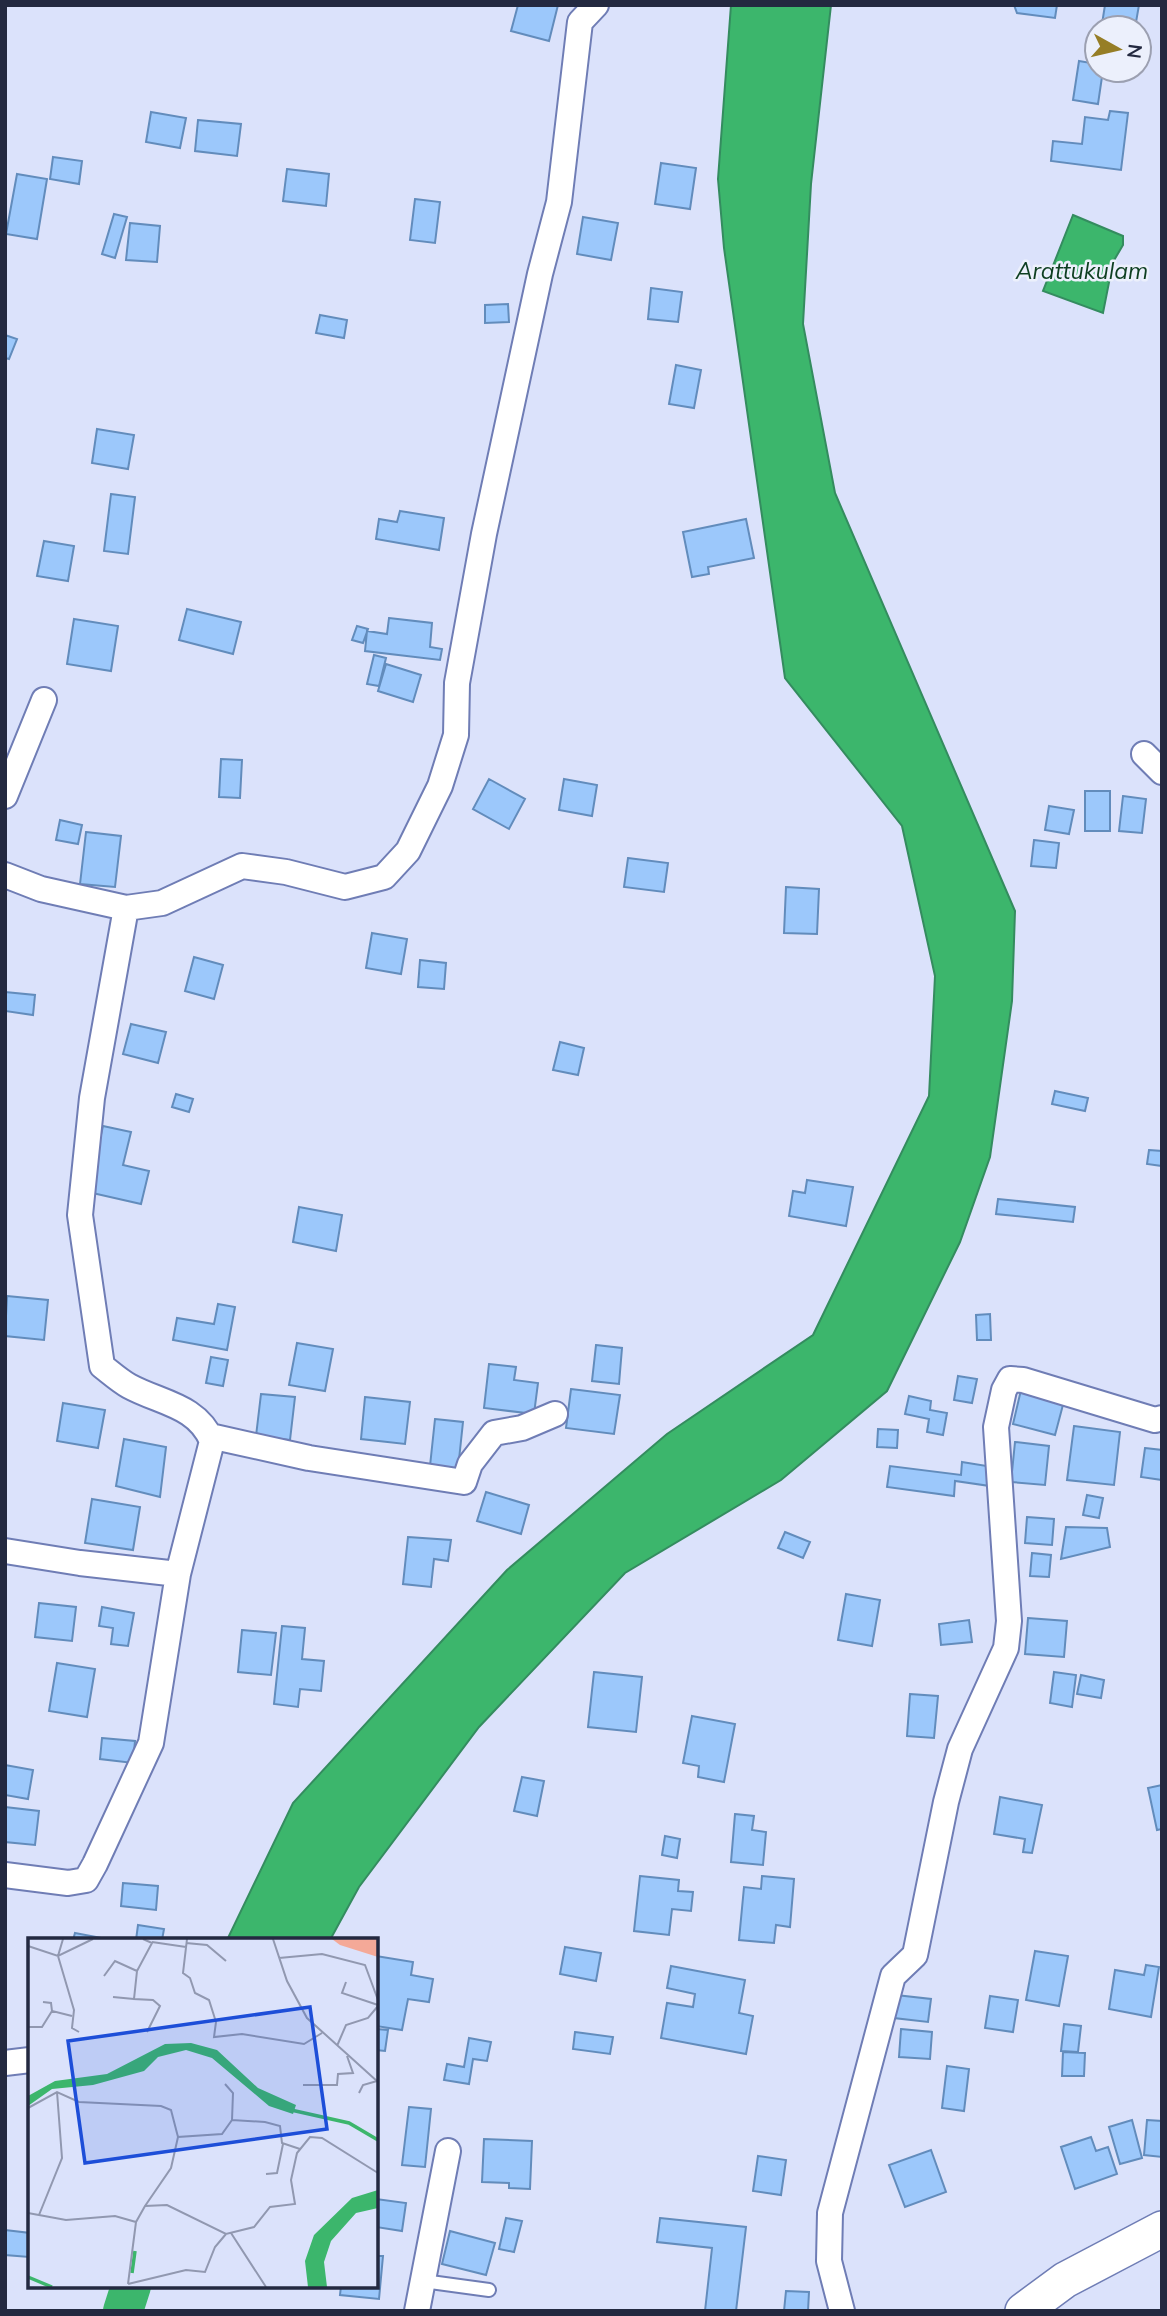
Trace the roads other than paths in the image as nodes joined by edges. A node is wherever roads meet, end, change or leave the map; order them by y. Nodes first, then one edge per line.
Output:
1 (596, 5) edge
2 (44, 700) dead end
3 (1144, 754) dead end
4 (1162, 772) edge
5 (5, 796) edge
6 (5, 875) edge
7 (126, 908) junction
8 (555, 1414) dead end
9 (1162, 1418) edge
10 (210, 1436) junction
11 (5, 1551) edge
12 (178, 1574) junction
13 (5, 1875) edge
14 (28, 2060) edge
15 (5, 2063) edge
16 (448, 2151) dead end
17 (1162, 2229) edge
18 (422, 2281) junction
19 (489, 2290) dead end
20 (417, 2311) edge
21 (842, 2311) edge
22 (1023, 2311) edge

1 - 7 street
2 - 5 street
3 - 4 street
6 - 7 street
7 - 10 street
8 - 10 street
9 - 21 street
10 - 12 street
11 - 12 street
12 - 13 street
14 - 15 street
16 - 18 street
17 - 22 main road
18 - 19 lane
18 - 20 street

